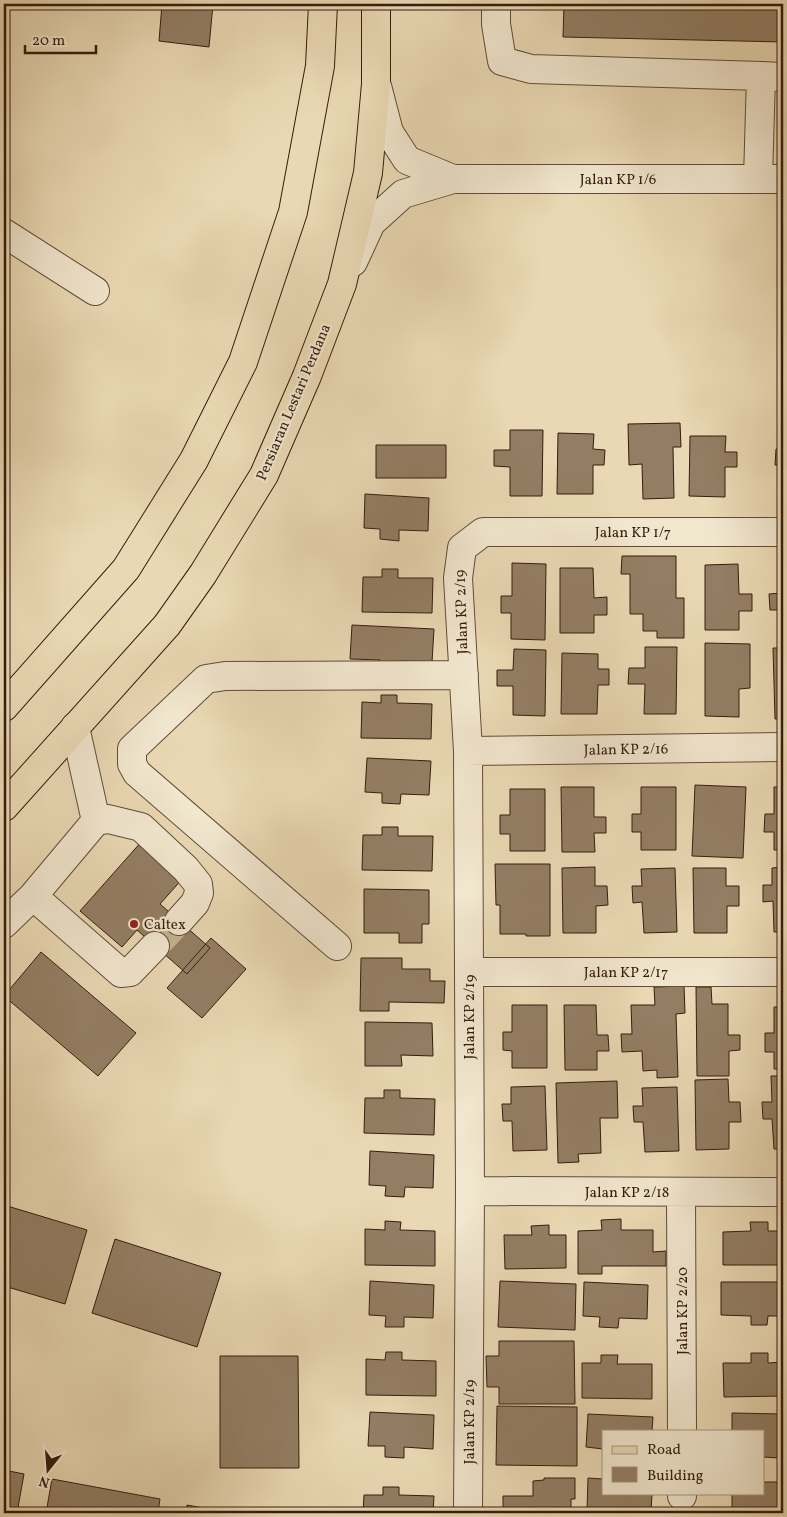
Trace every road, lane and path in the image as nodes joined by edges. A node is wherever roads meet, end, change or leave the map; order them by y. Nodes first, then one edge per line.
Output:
1 (323, 4) edge
2 (376, 4) edge
3 (496, 4) edge
4 (772, 76) edge
5 (376, 84) junction
6 (453, 179) junction
7 (771, 179) edge
8 (4, 233) edge
9 (342, 284) junction
10 (95, 291) dead end
11 (483, 532) joint
12 (783, 532) edge
13 (464, 675) junction
14 (4, 707) edge
15 (75, 727) junction
16 (783, 747) edge
17 (468, 751) junction
18 (4, 807) edge
19 (96, 822) junction
20 (33, 896) junction
21 (179, 921) tunnel mouth
22 (4, 924) edge
23 (155, 946) tunnel mouth
24 (337, 946) dead end
25 (468, 972) junction
26 (783, 972) edge
27 (470, 1191) junction
28 (681, 1192) junction
29 (783, 1192) edge
30 (682, 1430) edge
31 (468, 1513) edge

1 - 14 main road
2 - 5 main road, Persiaran Lestari Perdana
3 - 4 street
4 - 7 street
5 - 6 street, Jalan KP 1/6
5 - 9 main road, Persiaran Lestari Perdana
6 - 7 street, Jalan KP 1/6
6 - 9 street, Jalan KP 1/6
8 - 10 street
9 - 15 main road, Persiaran Lestari Perdana
11 - 12 street, Jalan KP 1/7
11 - 13 street, Jalan KP 2/19
13 - 17 street, Jalan KP 2/19
13 - 24 street
15 - 18 main road, Persiaran Lestari Perdana
15 - 19 street
16 - 17 street, Jalan KP 2/16
17 - 25 street, Jalan KP 2/19
19 - 20 street
19 - 21 street
20 - 22 street
20 - 23 street
25 - 26 street, Jalan KP 2/17
25 - 27 street, Jalan KP 2/19
27 - 28 street, Jalan KP 2/18
27 - 31 street, Jalan KP 2/19
28 - 29 street, Jalan KP 2/18
28 - 30 street, Jalan KP 2/20

